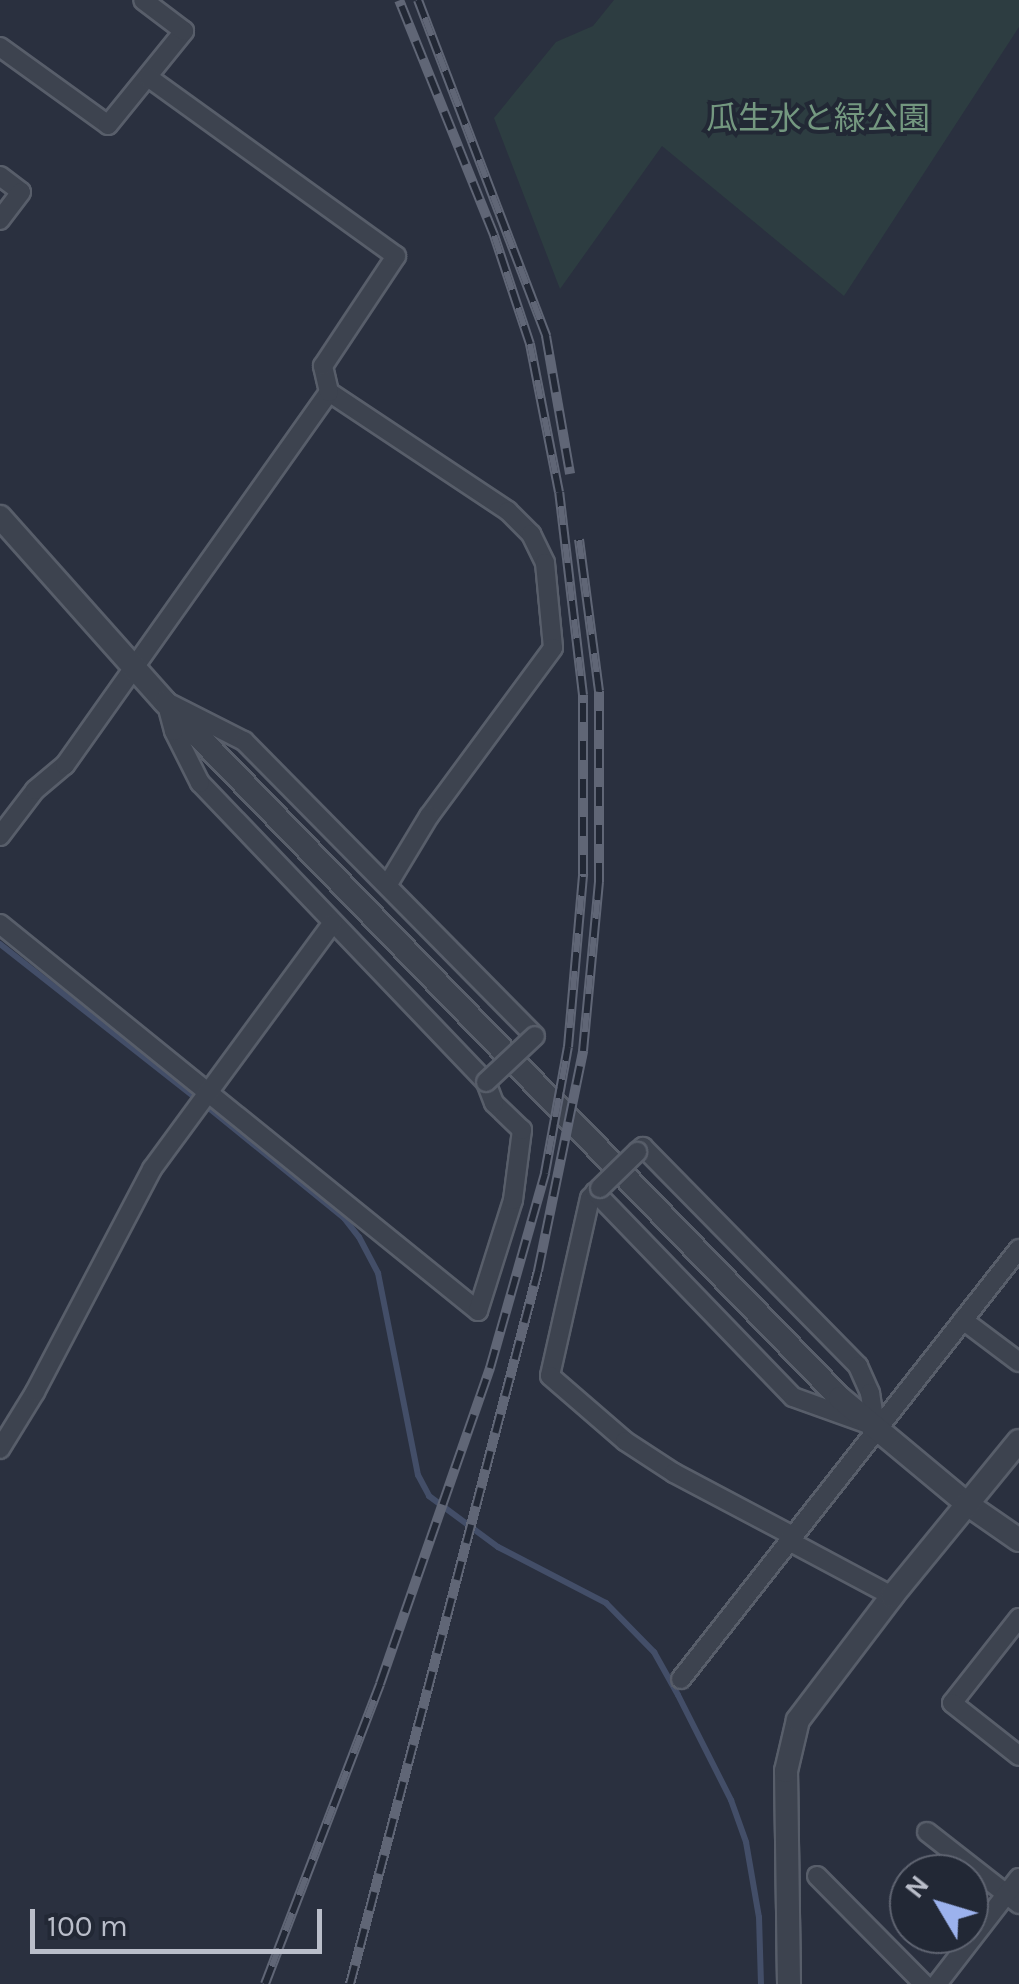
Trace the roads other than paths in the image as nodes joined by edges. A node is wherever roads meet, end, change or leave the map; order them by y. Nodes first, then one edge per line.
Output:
1 (143, 0) edge
2 (0, 47) edge
3 (148, 77) junction
4 (0, 176) edge
5 (0, 220) edge
6 (329, 392) junction
7 (0, 517) edge
8 (136, 668) junction
9 (166, 702) junction
10 (0, 836) edge
11 (388, 884) junction
12 (333, 923) junction
13 (0, 924) edge
14 (486, 1082) junction
15 (205, 1097) junction
16 (598, 1190) junction
17 (1019, 1248) edge
18 (963, 1320) junction
19 (1019, 1362) edge
20 (872, 1427) junction
21 (1019, 1441) edge
22 (0, 1449) edge
23 (968, 1504) junction
24 (791, 1538) junction
25 (1019, 1540) edge
26 (892, 1596) junction
27 (1019, 1618) edge
28 (681, 1679) dead end
29 (1019, 1756) edge
30 (927, 1832) dead end
31 (817, 1876) dead end
32 (1019, 1878) edge
33 (1013, 1899) edge
34 (790, 1984) edge
35 (924, 1984) edge
36 (937, 1984) edge

1 - 3 street
2 - 3 street
3 - 6 street
4 - 5 street
6 - 8 street
6 - 11 street
7 - 8 street
8 - 9 street
8 - 10 street
9 - 11 street
9 - 12 street
9 - 20 street
11 - 14 street, bridge
12 - 14 street
12 - 15 street
13 - 15 street
14 - 15 street
15 - 22 street
16 - 20 street
16 - 20 street, bridge
16 - 24 street
17 - 18 street
18 - 19 street
18 - 20 street
20 - 23 street
20 - 24 street
21 - 23 street
23 - 25 street
23 - 26 street
24 - 26 street
24 - 28 street
26 - 34 street
27 - 29 street
30 - 33 street
31 - 35 street
32 - 33 street
33 - 36 street

